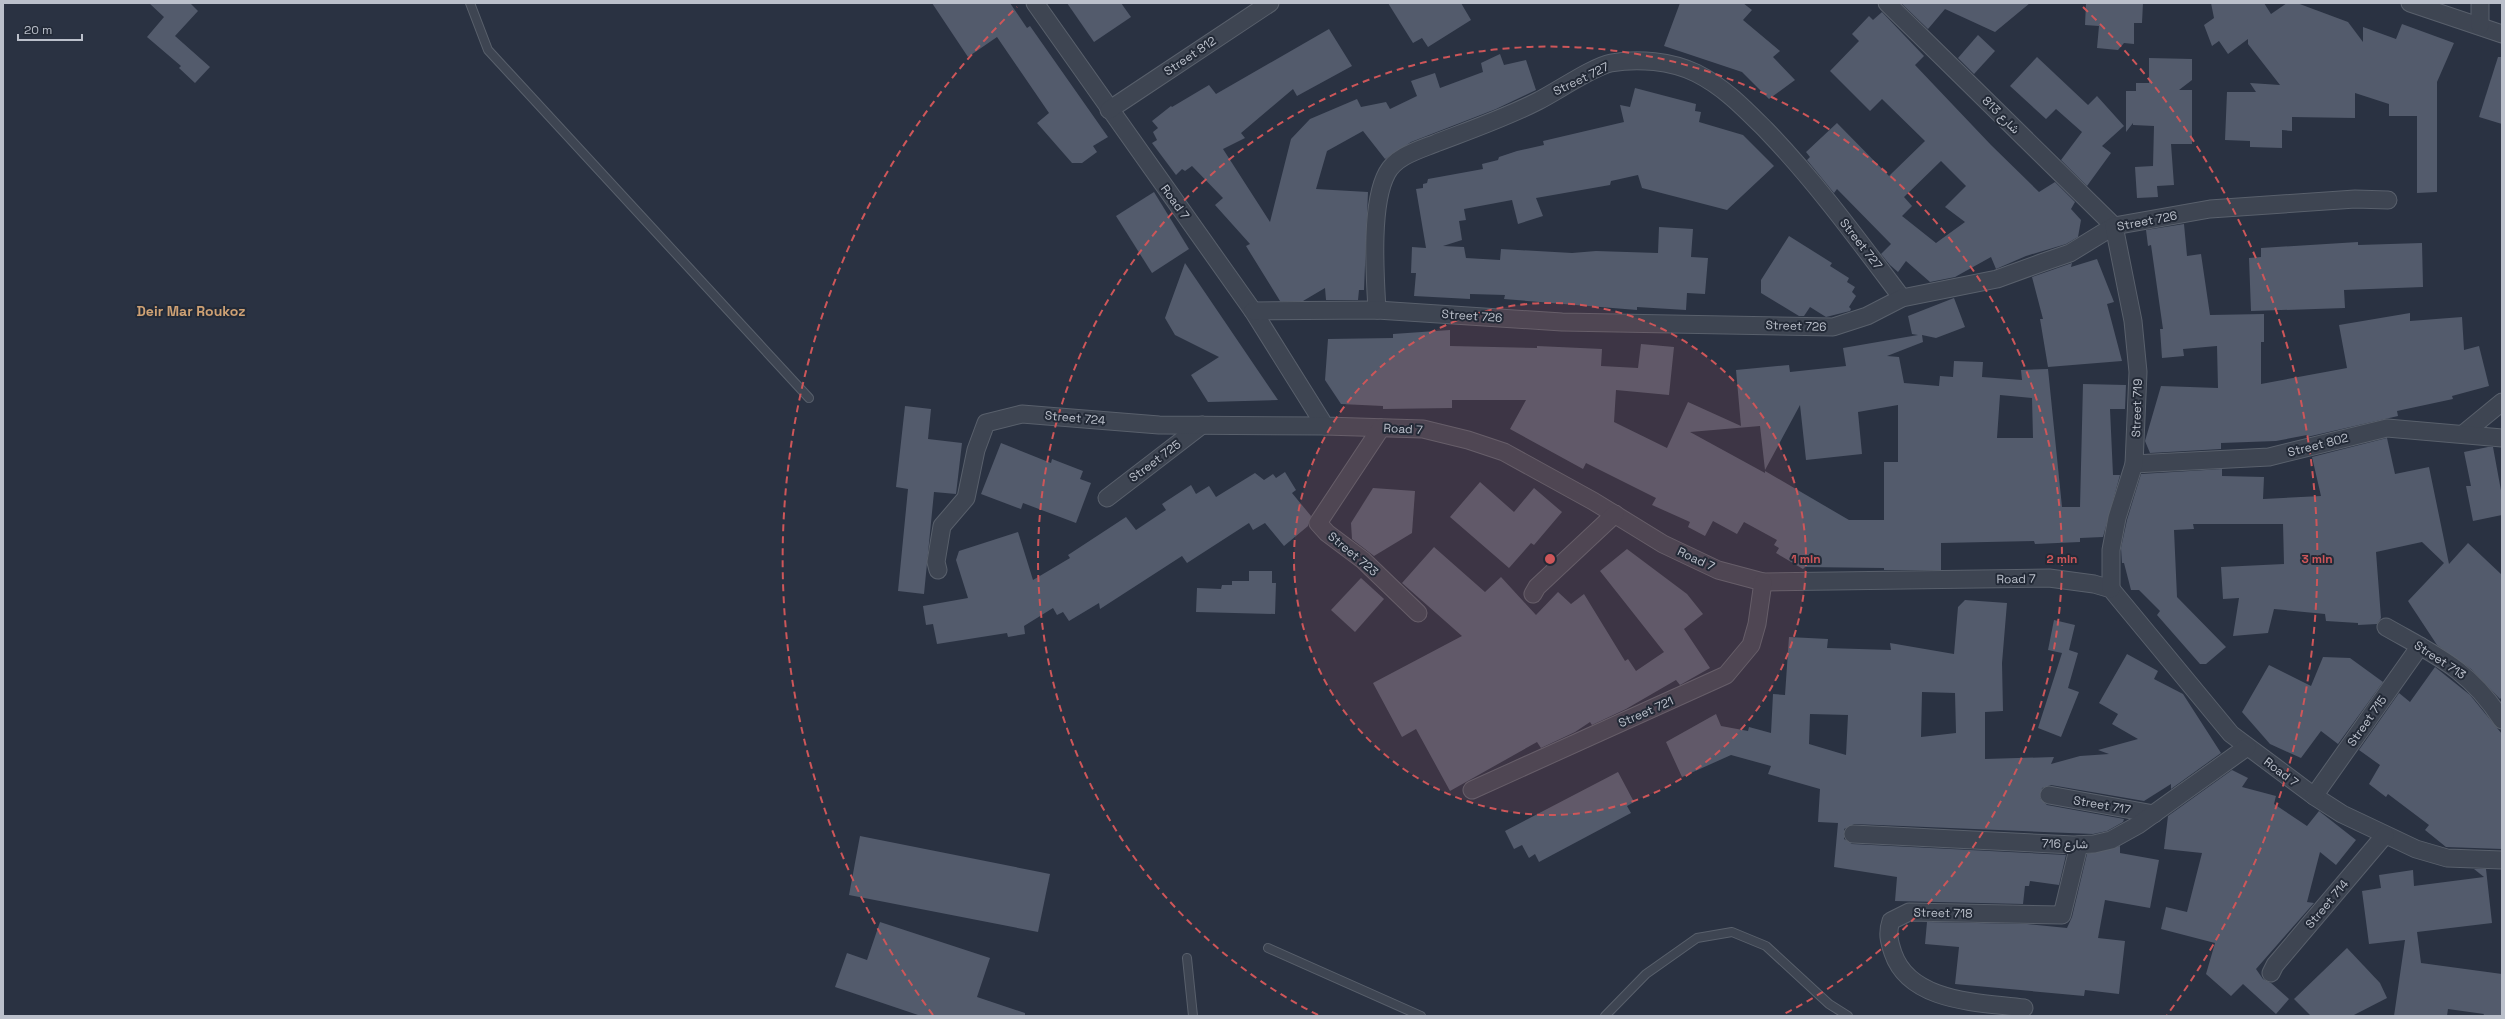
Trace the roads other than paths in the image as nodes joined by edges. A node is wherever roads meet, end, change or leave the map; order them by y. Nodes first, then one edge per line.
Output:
1 (470, 3) edge
2 (1035, 3) edge
3 (1270, 3) edge
4 (1887, 3) edge
5 (2410, 3) edge
6 (2480, 3) edge
7 (2480, 26) junction
8 (2502, 34) edge
9 (1109, 110) junction
10 (2388, 200) dead end
11 (2114, 226) junction
12 (1902, 298) junction
13 (1377, 310) junction
14 (1253, 311) junction
15 (809, 398) dead end
16 (2502, 402) edge
17 (1202, 425) junction
18 (1325, 426) junction
19 (1381, 428) junction
20 (2463, 434) junction
21 (2502, 438) edge
22 (2134, 464) junction
23 (1107, 498) dead end
24 (1615, 514) junction
25 (938, 570) dead end
26 (1763, 582) junction
27 (2111, 588) junction
28 (1533, 594) dead end
29 (1418, 613) dead end
30 (2386, 627) dead end
31 (2420, 646) junction
32 (2502, 720) edge
33 (2247, 747) junction
34 (1472, 790) dead end
35 (2049, 795) dead end
36 (2314, 796) junction
37 (2154, 814) junction
38 (1853, 834) dead end
39 (2385, 835) junction
40 (2079, 845) junction
41 (2502, 860) edge
42 (1268, 948) dead end
43 (1187, 958) dead end
44 (2271, 973) dead end
45 (2024, 1008) dead end
46 (1193, 1016) edge
47 (1421, 1016) edge
48 (1605, 1016) edge
49 (1848, 1016) edge

1 - 15 lane
2 - 9 street, Road 7
3 - 9 street, Street 812
4 - 11 street, شارع 813
5 - 7 street
6 - 7 street
7 - 8 street
9 - 14 street, Road 7
10 - 11 street, Street 726
11 - 12 street, Street 726
11 - 22 street, Street 719
12 - 13 street, Street 726
12 - 13 street, Street 727
13 - 14 street, Street 726
14 - 18 street, Road 7
16 - 20 street
17 - 18 street, Street 724
17 - 23 street, Street 725
17 - 25 street, Street 724
18 - 19 street, Road 7
19 - 24 street, Road 7
19 - 29 street, Street 723
20 - 21 street, Street 802
20 - 22 street, Street 802
22 - 27 street, Street 719
24 - 26 street, Road 7
24 - 28 street
26 - 27 street, Road 7
26 - 34 street, Street 721
27 - 33 street, Road 7
30 - 31 street, Street 713
31 - 32 street, Street 713
31 - 36 street, Street 715
33 - 36 street, Road 7
33 - 37 street, شارع 716
35 - 37 street, Street 717
36 - 39 street, Road 7
37 - 40 street, شارع 716
38 - 40 street, شارع 716
39 - 41 street, Road 7
39 - 44 street, Street 714
40 - 45 street, Street 718
42 - 47 lane
43 - 46 lane
48 - 49 lane

